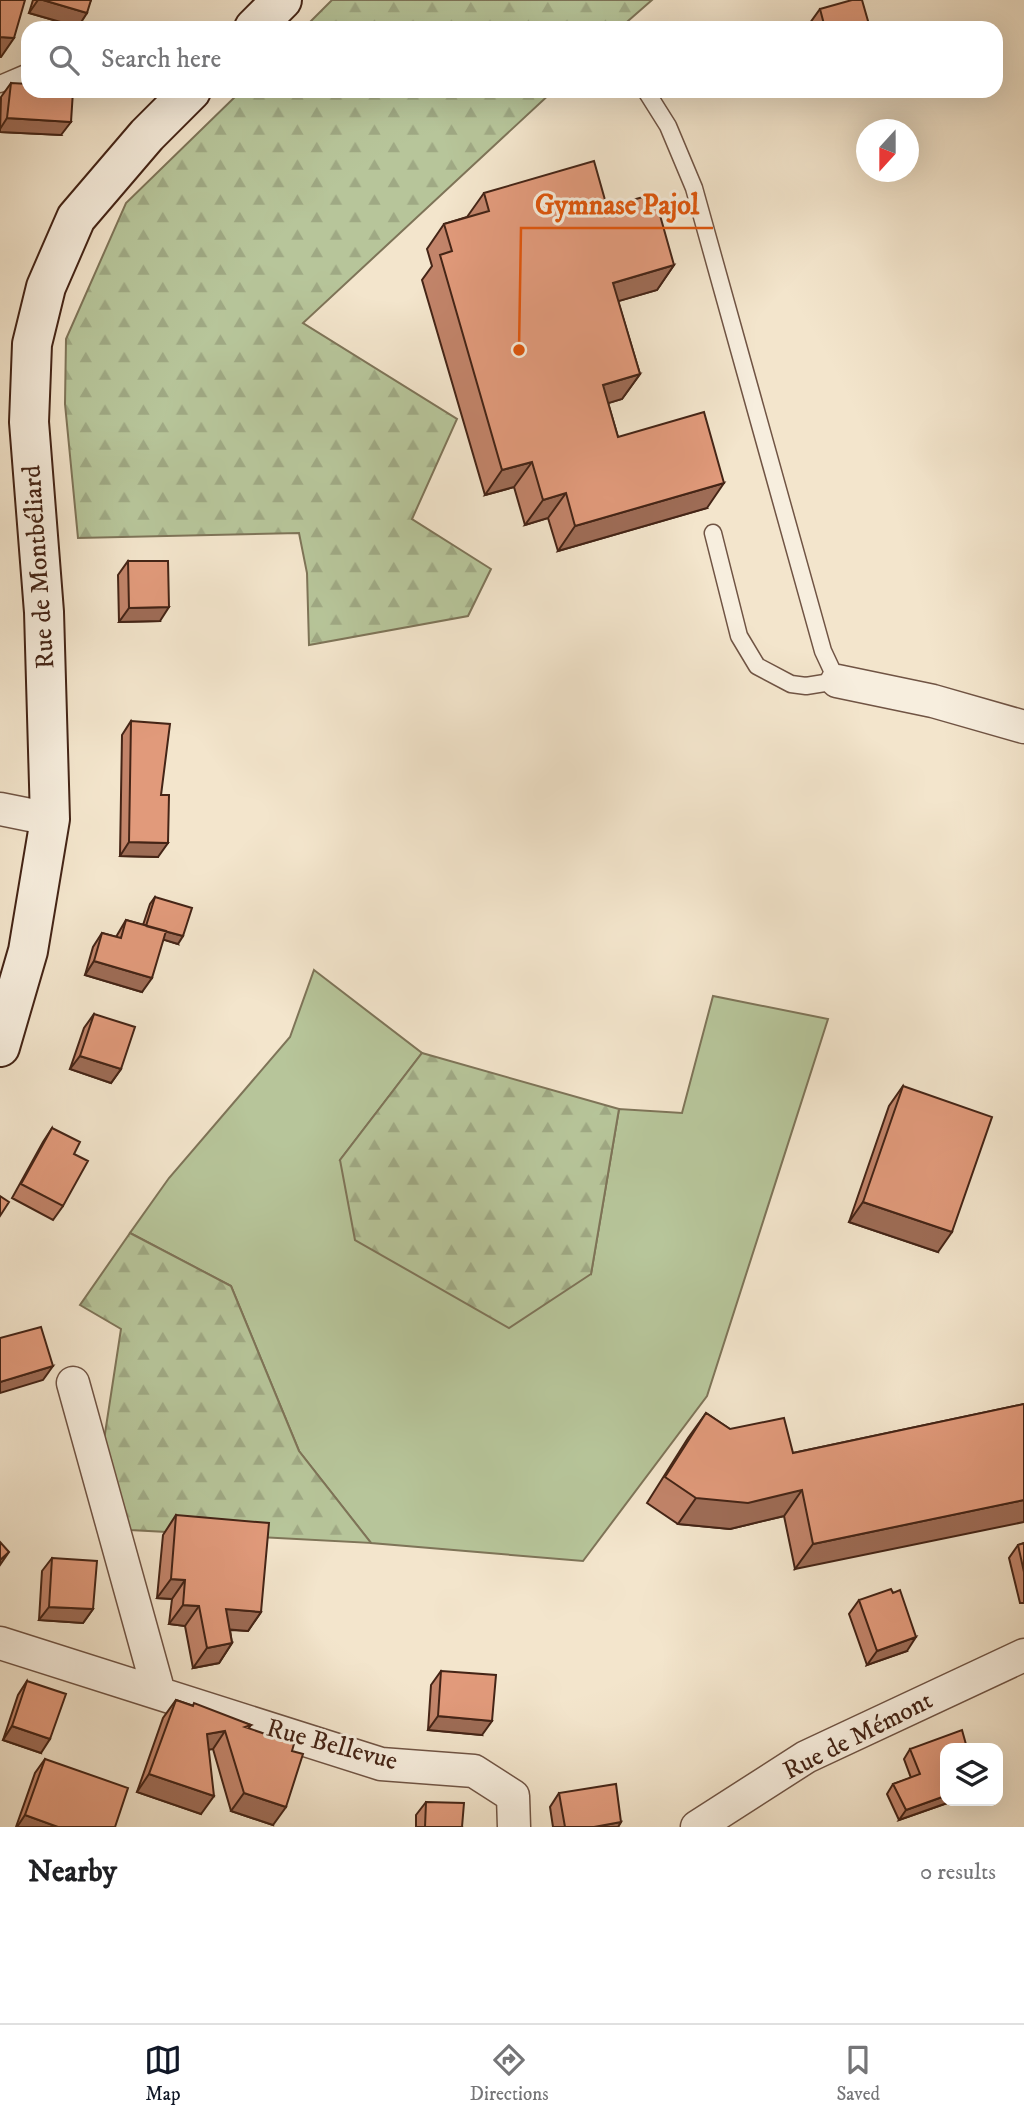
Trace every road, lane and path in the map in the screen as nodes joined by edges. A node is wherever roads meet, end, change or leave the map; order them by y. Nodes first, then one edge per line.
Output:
1 (282, 0) edge
2 (261, 21) edge
3 (21, 75) edge
4 (0, 84) edge
5 (184, 98) edge
6 (650, 98) edge
7 (713, 533) dead end
8 (837, 681) junction
9 (1024, 727) edge
10 (0, 810) edge
11 (50, 819) junction
12 (0, 1047) edge
13 (73, 1383) dead end
14 (0, 1643) edge
15 (1024, 1655) edge
16 (159, 1693) junction
17 (514, 1827) edge
18 (697, 1827) edge

1 - 2 street
3 - 4 lane
5 - 11 street, Rue de Montbéliard
6 - 8 lane
7 - 8 lane
8 - 9 street
10 - 11 street
11 - 12 street, Rue de Montbéliard
13 - 16 street
14 - 16 street, Rue Bellevue
15 - 18 street, Rue de Mémont
16 - 17 street, Rue Bellevue

